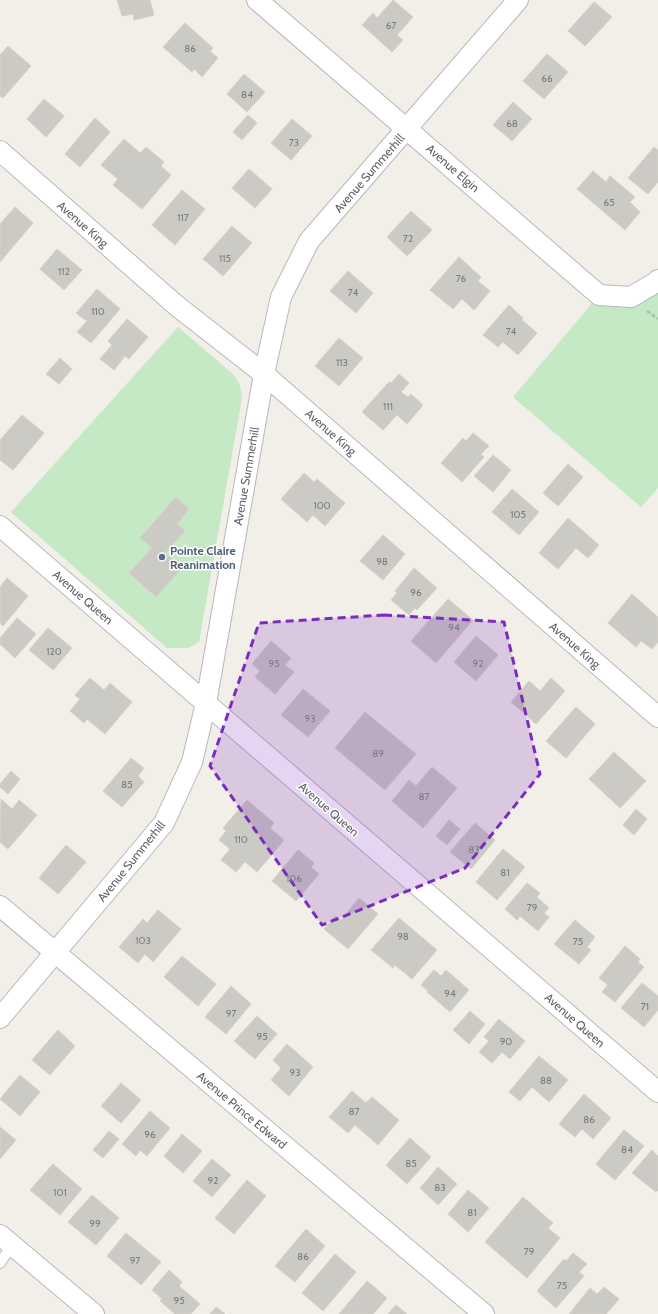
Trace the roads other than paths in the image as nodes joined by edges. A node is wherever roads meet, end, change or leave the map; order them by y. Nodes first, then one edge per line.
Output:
1 (257, 0) edge
2 (518, 0) edge
3 (407, 129) junction
4 (0, 151) edge
5 (658, 280) edge
6 (264, 374) junction
7 (0, 526) edge
8 (206, 703) junction
9 (658, 717) edge
10 (0, 906) edge
11 (56, 953) junction
12 (0, 1018) edge
13 (658, 1092) edge
14 (6, 1240) edge
15 (0, 1262) edge
16 (94, 1314) edge
17 (484, 1314) edge

1 - 3 street, Avenue Elgin
2 - 3 street, Avenue Summerhill
3 - 5 street, Avenue Elgin
3 - 6 street, Avenue Summerhill
4 - 6 street, Avenue King
6 - 8 street, Avenue Summerhill
6 - 9 street, Avenue King
7 - 8 street, Avenue Queen
8 - 11 street, Avenue Summerhill
8 - 13 street, Avenue Queen
10 - 11 street, Avenue Prince Edward
11 - 12 street, Avenue Summerhill
11 - 17 street, Avenue Prince Edward
14 - 15 lane
14 - 16 street

